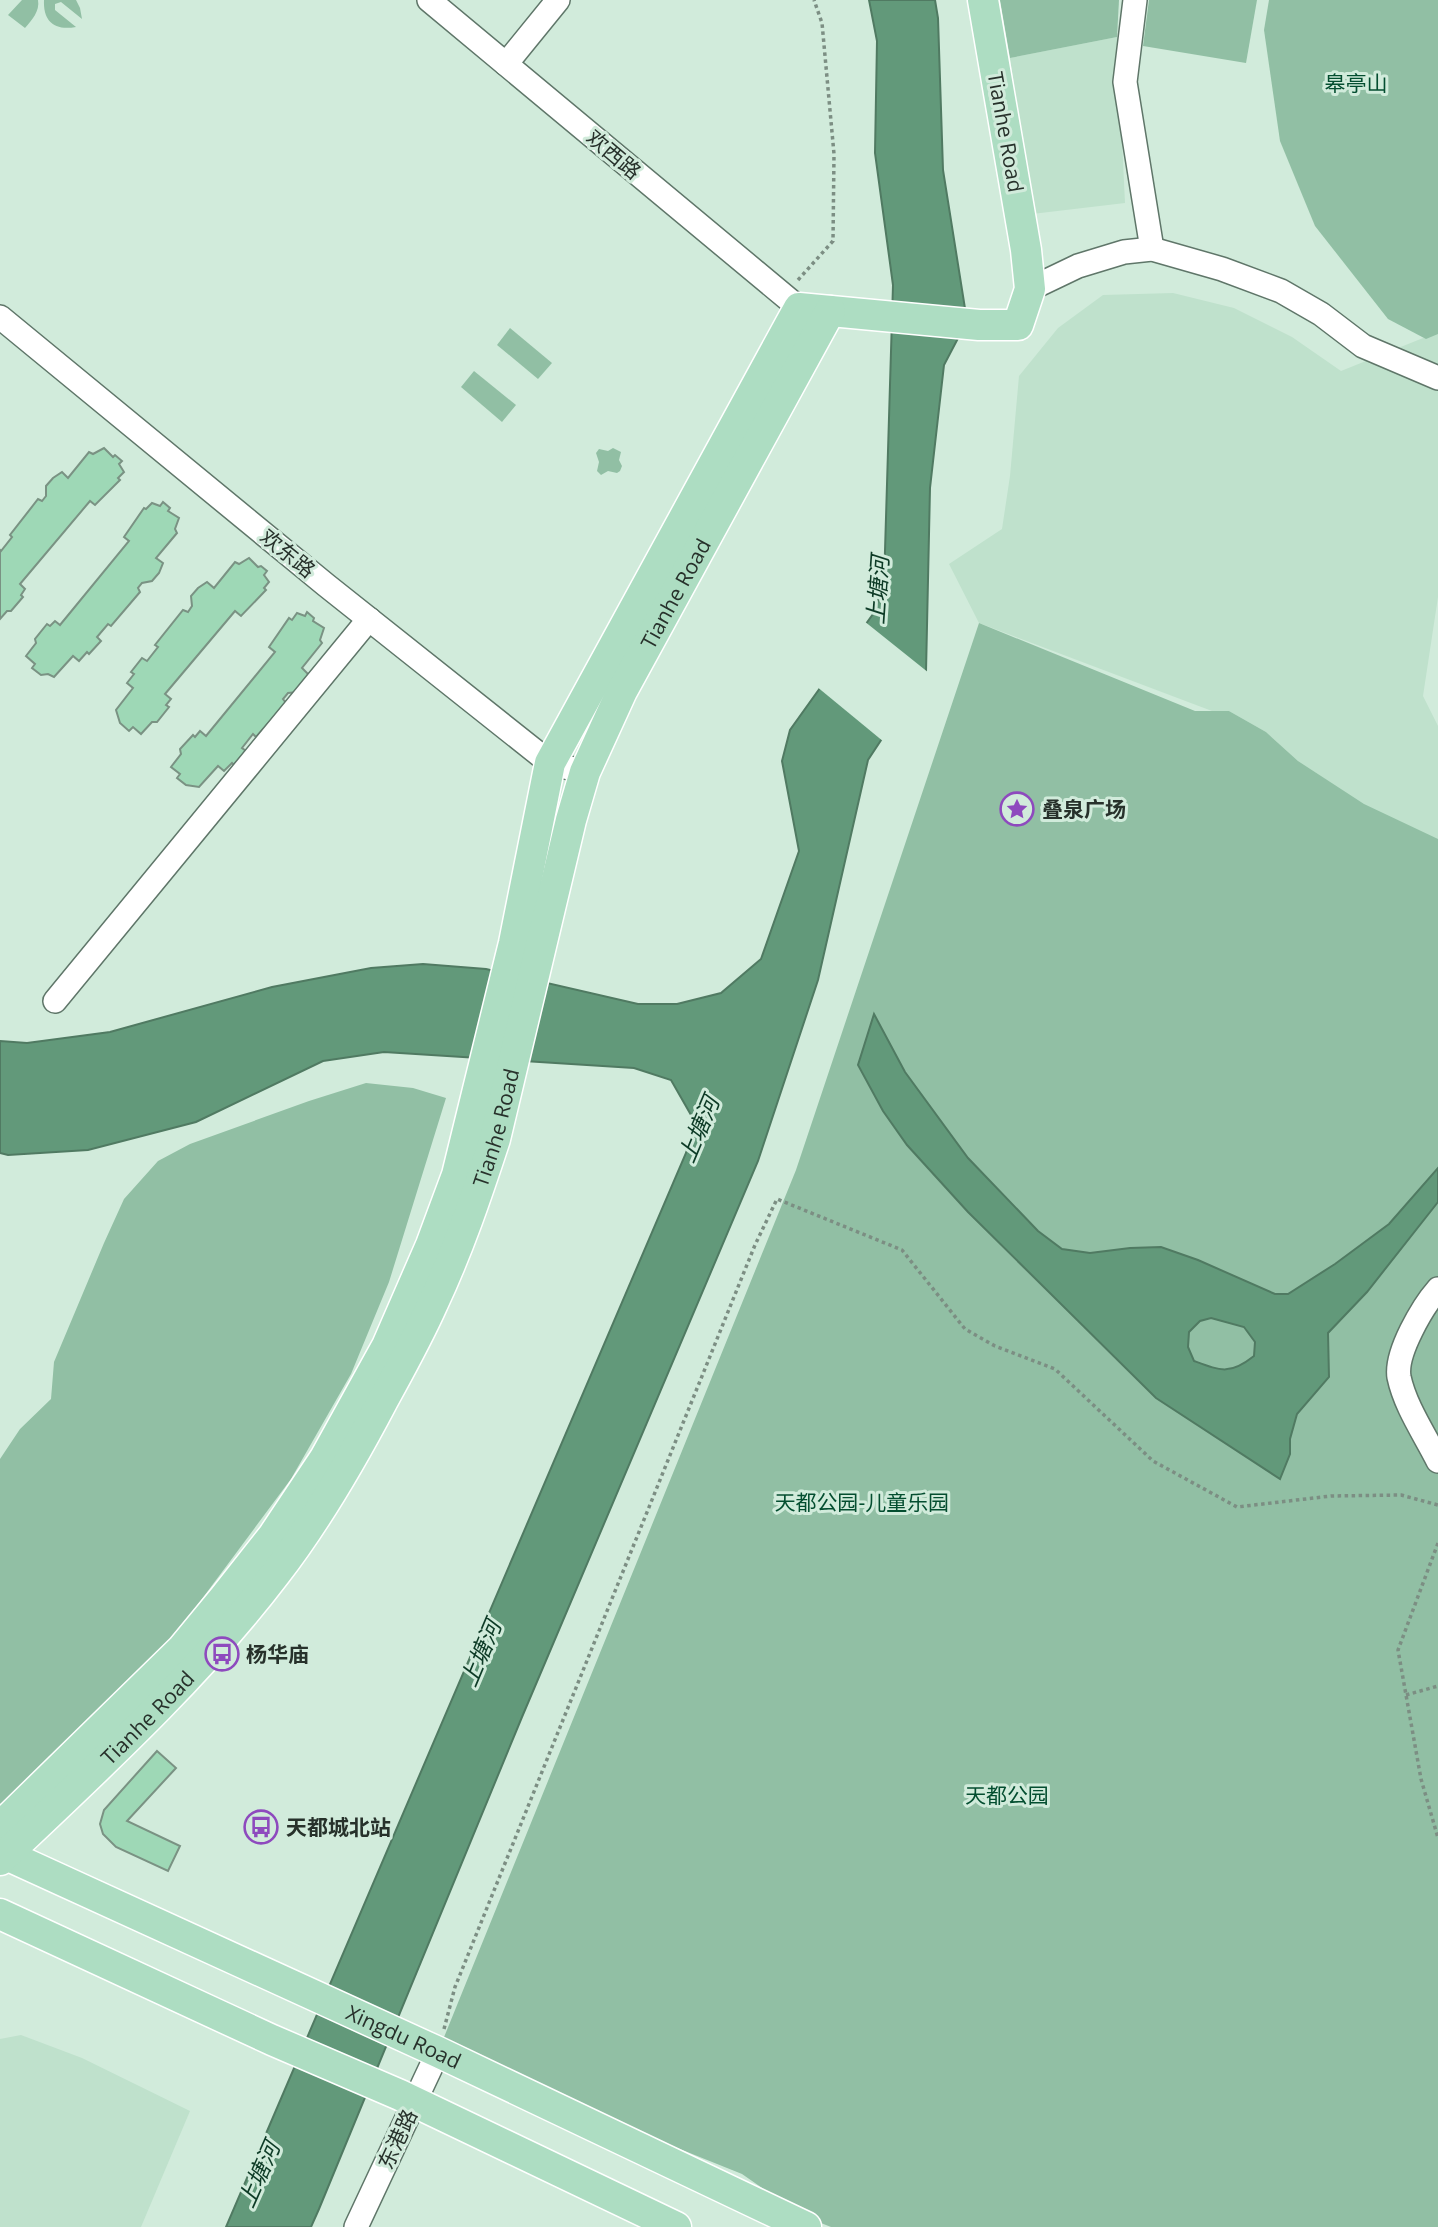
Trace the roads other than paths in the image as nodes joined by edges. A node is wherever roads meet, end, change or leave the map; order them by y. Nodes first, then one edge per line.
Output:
1 (429, 0) edge
2 (558, 0) edge
3 (983, 0) edge
4 (1135, 0) edge
5 (506, 64) junction
6 (1152, 248) junction
7 (1030, 289) junction
8 (792, 301) junction
9 (831, 311) junction
10 (0, 317) edge
11 (1438, 378) edge
12 (369, 619) junction
13 (550, 762) junction
14 (585, 772) junction
15 (527, 944) junction
16 (55, 1001) dead end
17 (1438, 1289) edge
18 (1438, 1461) edge
19 (1, 1848) edge
20 (0, 1914) edge
21 (432, 2049) junction
22 (407, 2098) junction
23 (356, 2227) edge
24 (676, 2227) edge
25 (806, 2227) edge

1 - 5 street, 欢西路
2 - 5 street
3 - 7 main road, Tianhe Road
4 - 6 street
5 - 8 street, 欢西路
6 - 7 street
6 - 11 street
7 - 9 main road, Tianhe Road
8 - 9 main road, Tianhe Road
8 - 13 main road, Tianhe Road
9 - 14 main road, Tianhe Road
10 - 12 street, 欢东路
12 - 13 street, 欢东路
12 - 16 street
13 - 14 street, 欢东路
13 - 15 main road, Tianhe Road
14 - 15 main road, Tianhe Road
15 - 19 main road, Tianhe Road
15 - 19 main road, Tianhe Road
17 - 18 street
19 - 21 main road, Xingdu Road
20 - 22 main road
21 - 22 street, 东港路
21 - 25 main road, Xingdu Road
22 - 23 street, 东港路
22 - 24 main road

